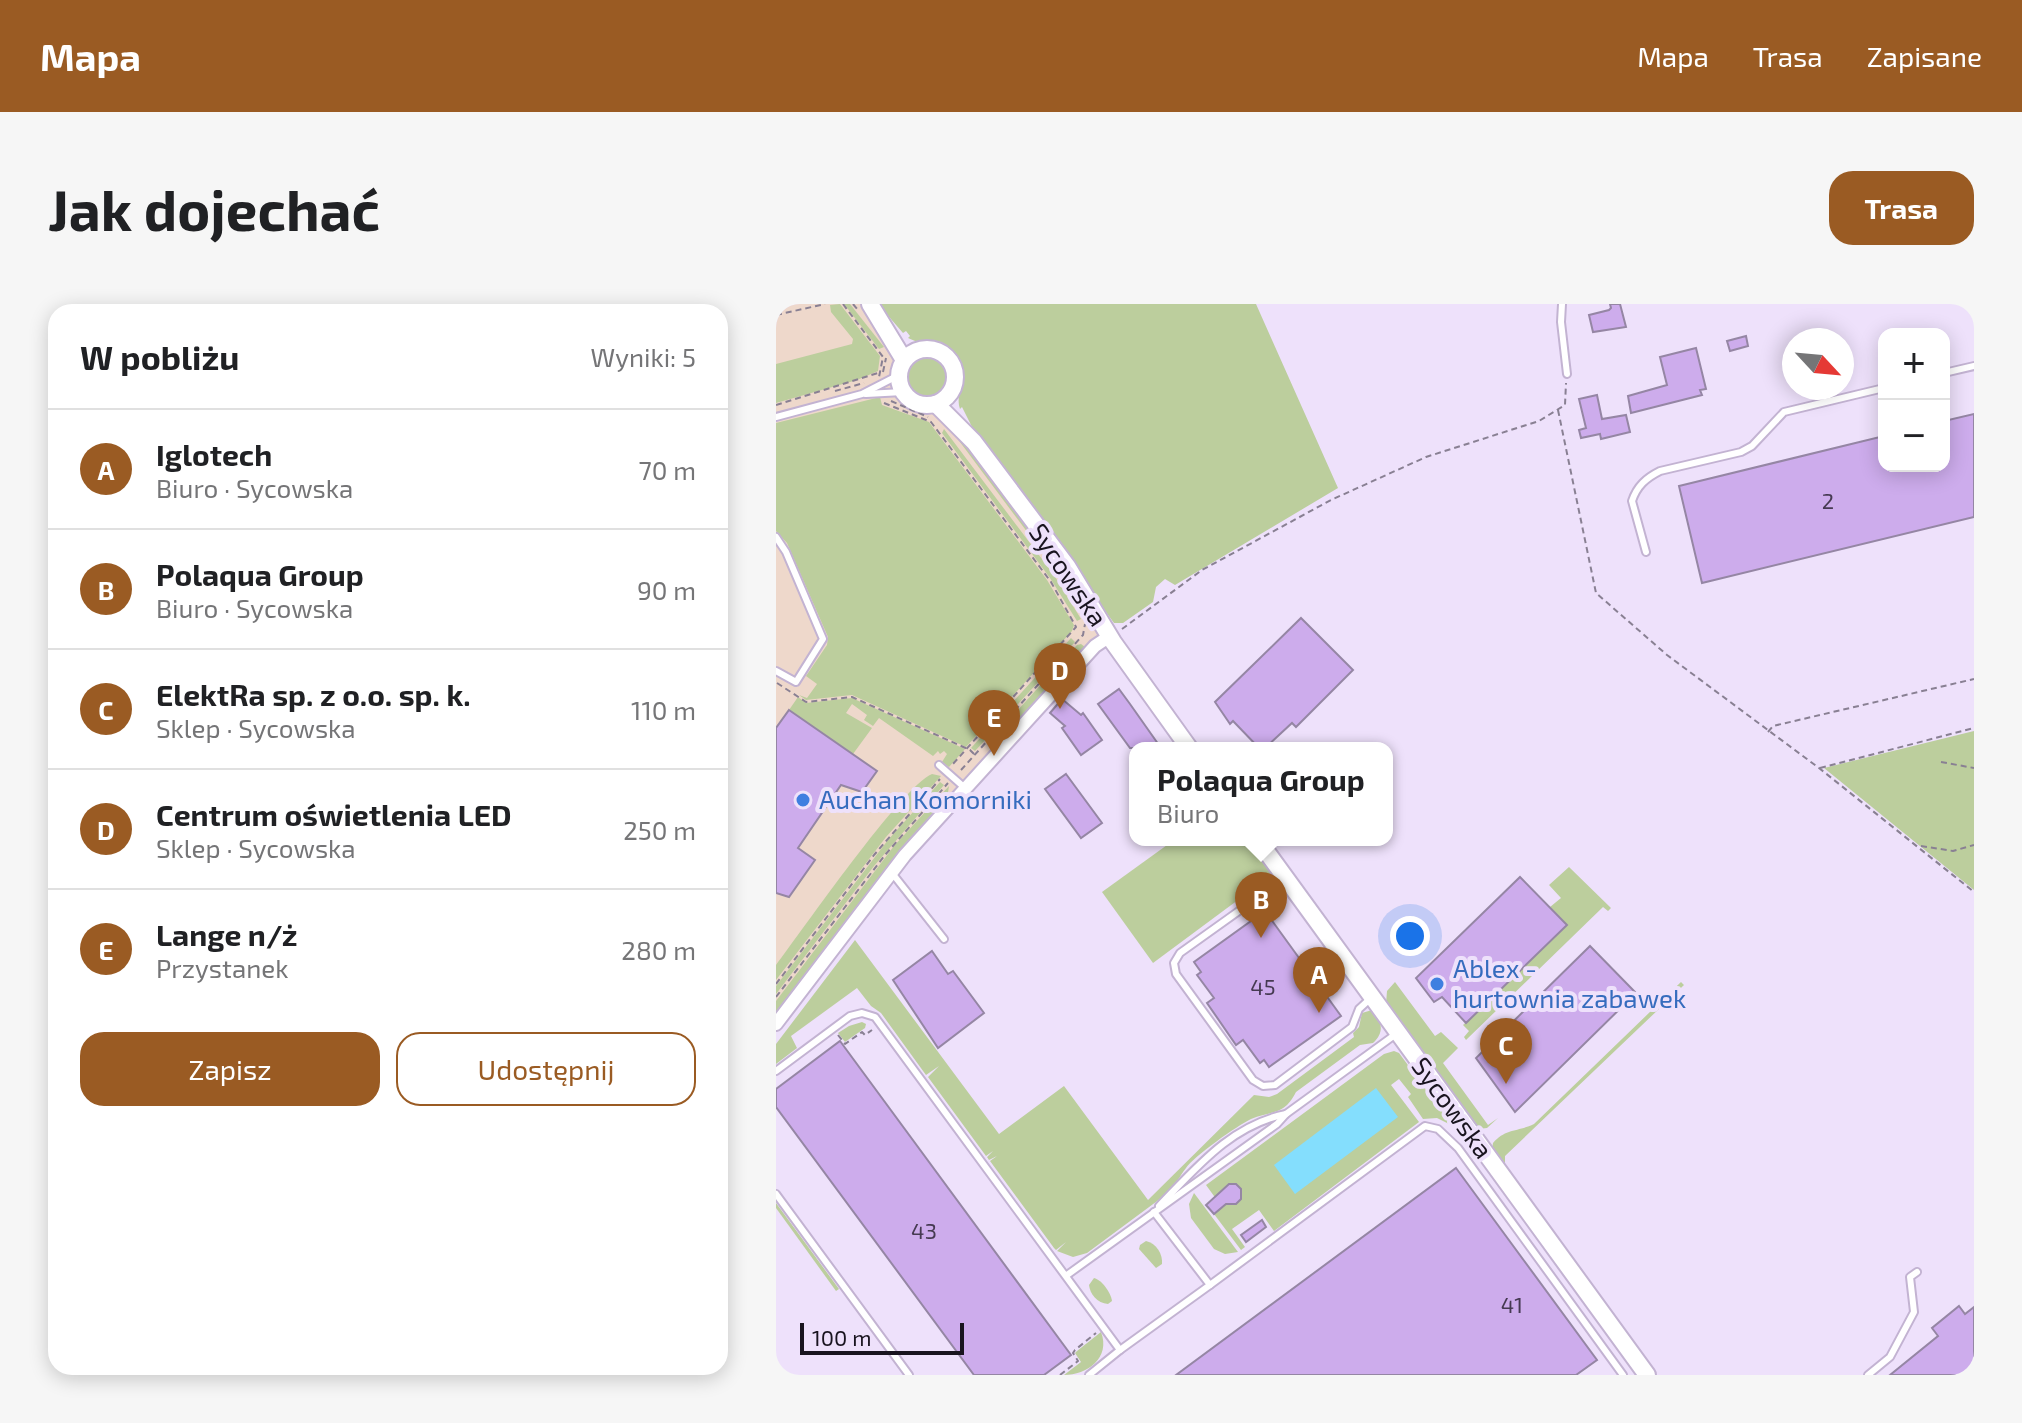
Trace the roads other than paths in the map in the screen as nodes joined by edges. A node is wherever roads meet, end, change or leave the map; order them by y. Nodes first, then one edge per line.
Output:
1 (1562, 304) edge
2 (866, 310) edge
3 (1974, 366) edge
4 (891, 372) junction
5 (1950, 372) edge
6 (1567, 374) road end
7 (1878, 389) edge
8 (891, 393) junction
9 (862, 394) junction
10 (950, 394) junction
11 (936, 404) junction
12 (776, 417) edge
13 (974, 442) junction
14 (776, 537) edge
15 (1646, 552) dead end
16 (1110, 636) junction
17 (776, 671) edge
18 (1185, 742) edge
19 (939, 765) dead end
20 (965, 788) junction
21 (1262, 846) edge
22 (891, 872) junction
23 (1285, 878) junction
24 (944, 939) dead end
25 (1372, 998) junction
26 (776, 1024) edge
27 (1398, 1032) junction
28 (776, 1071) edge
29 (1286, 1114) junction
30 (776, 1194) edge
31 (1154, 1212) junction
32 (1917, 1272) dead end
33 (1067, 1275) junction
34 (1210, 1285) junction
35 (1120, 1350) junction
36 (909, 1375) edge
37 (1089, 1375) edge
38 (1623, 1375) edge
39 (1647, 1375) edge
40 (1868, 1375) edge

1 - 6 lane
2 - 4 street
3 - 5 lane
4 - 8 street
4 - 9 lane
4 - 10 street
7 - 15 lane
8 - 9 lane
8 - 11 street
9 - 12 lane
10 - 11 street
10 - 13 street, Sycowska
11 - 13 street, Sycowska
13 - 16 street, Sycowska
14 - 17 lane
16 - 18 street, Sycowska
16 - 20 street
19 - 20 lane
20 - 22 street
21 - 23 street, Sycowska
22 - 24 lane
22 - 26 street
23 - 25 street, Sycowska
23 - 25 lane
25 - 27 street, Sycowska
27 - 29 lane
27 - 39 street, Sycowska
28 - 33 lane
29 - 31 lane
29 - 31 lane
30 - 36 lane
31 - 33 lane
31 - 34 lane
32 - 40 lane
33 - 35 lane
34 - 35 lane
34 - 38 lane
35 - 37 lane

